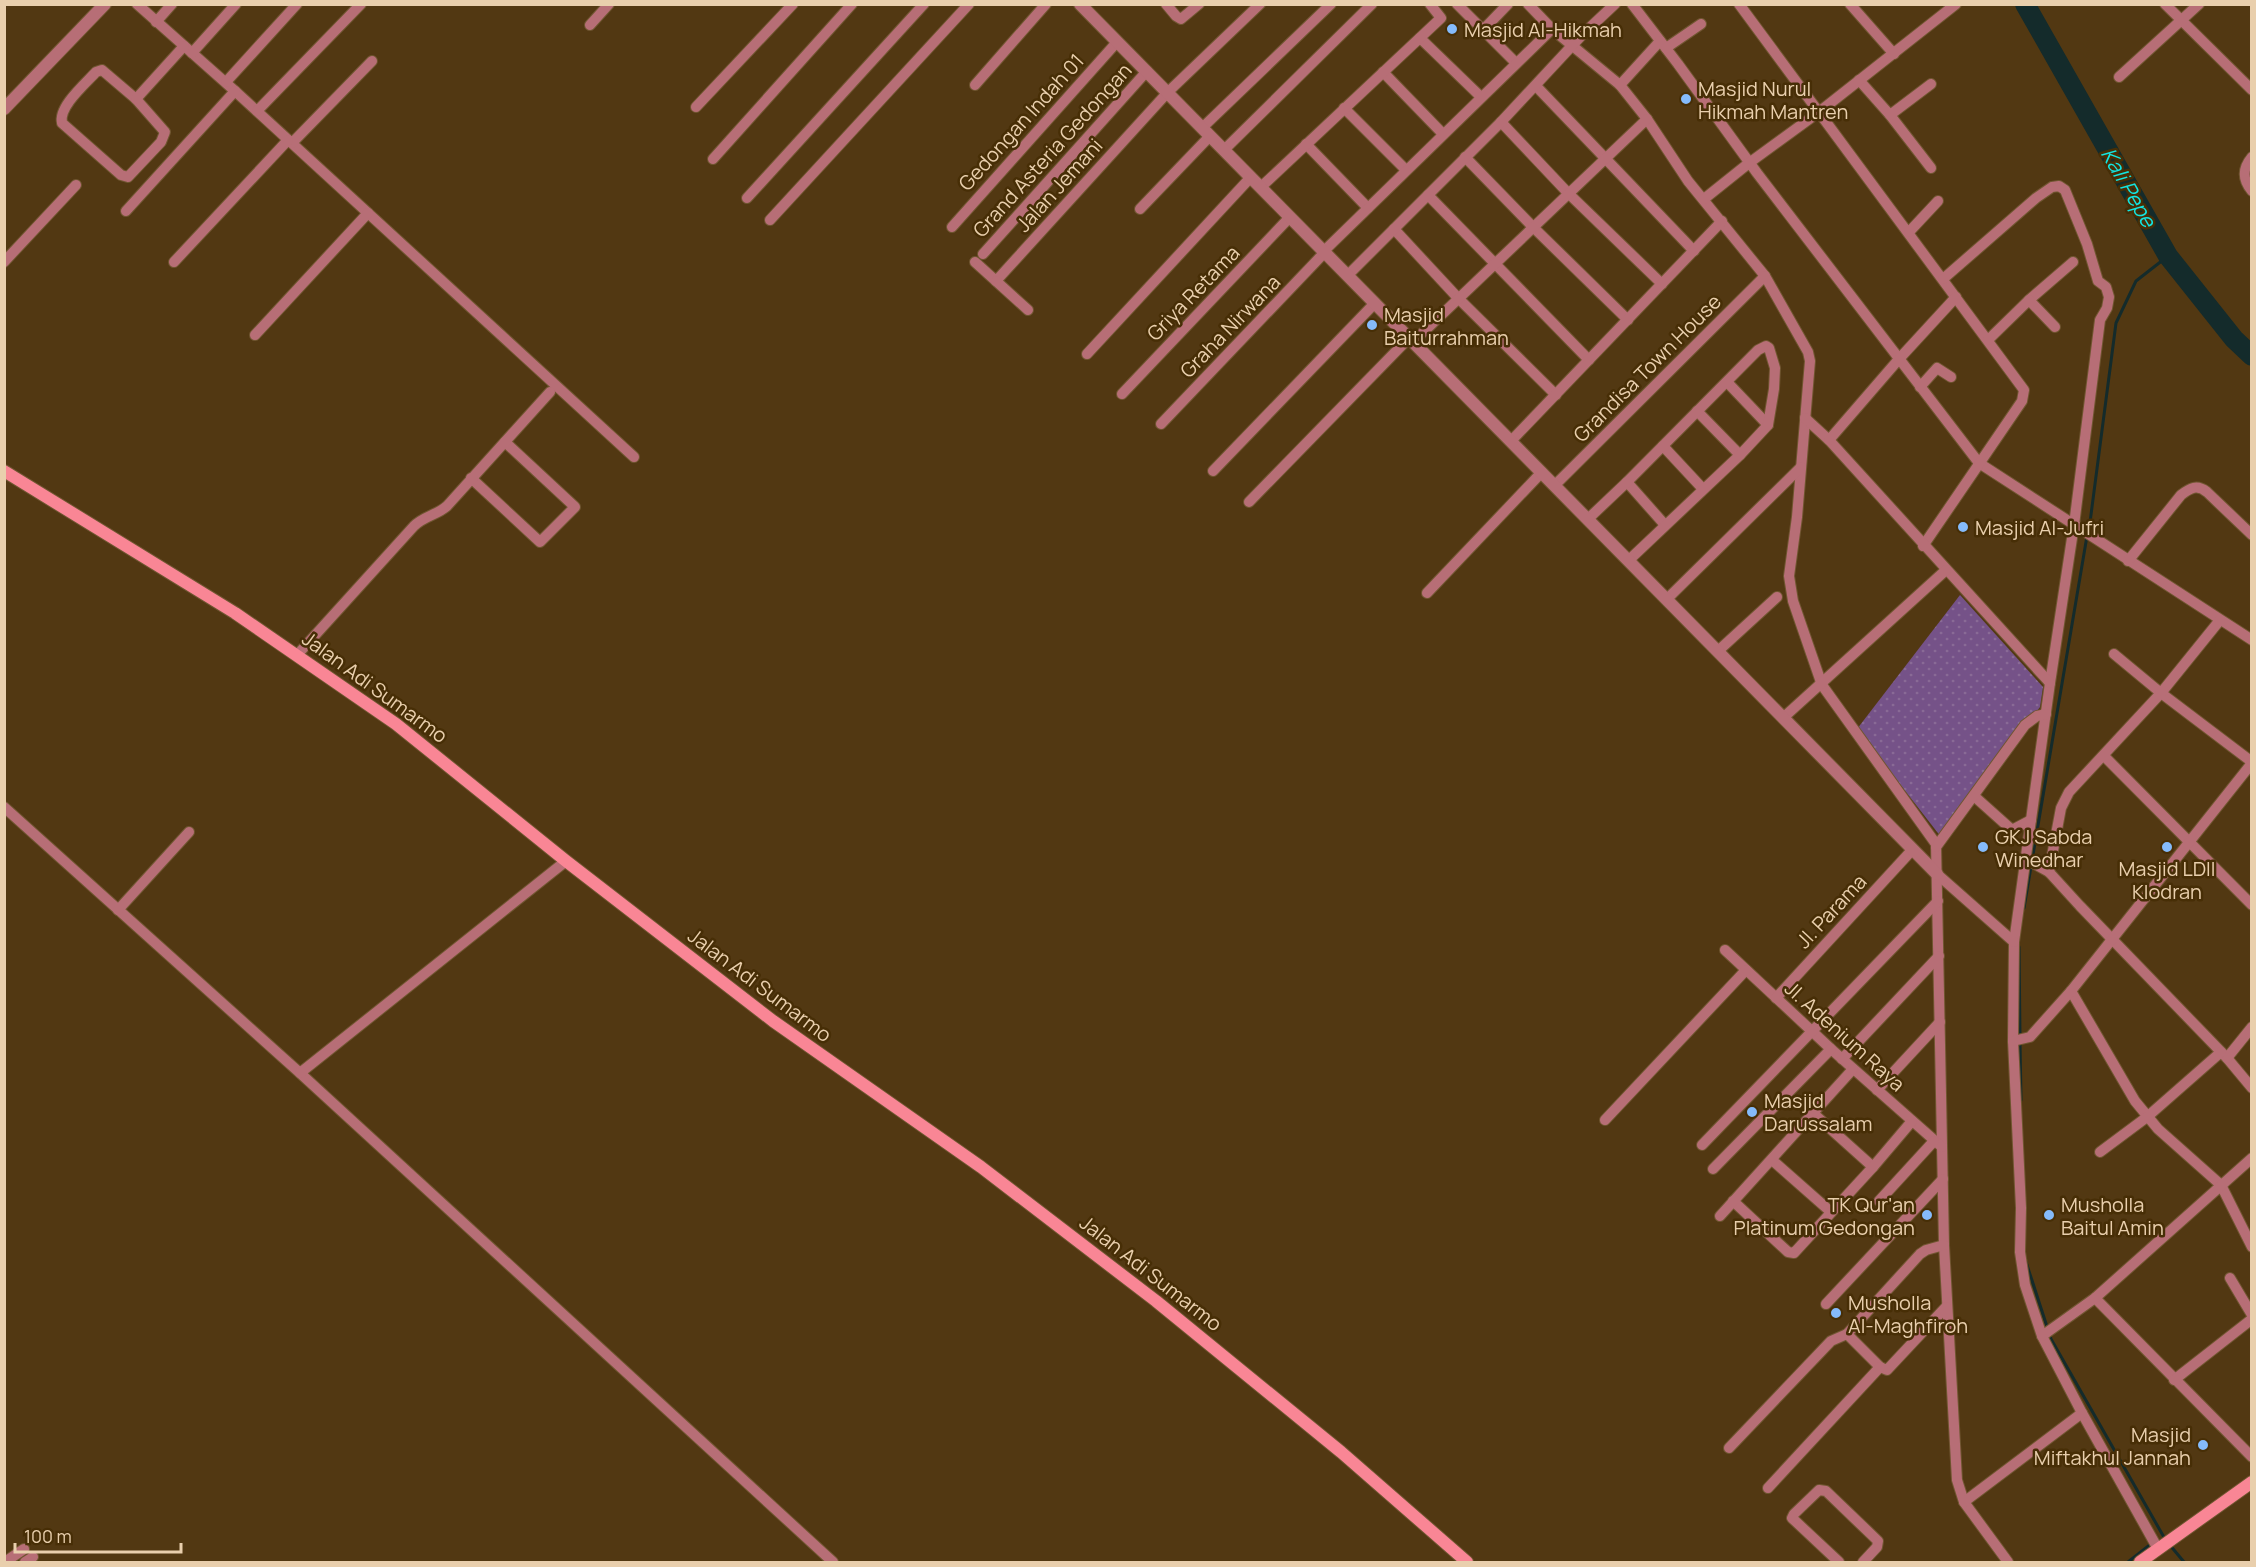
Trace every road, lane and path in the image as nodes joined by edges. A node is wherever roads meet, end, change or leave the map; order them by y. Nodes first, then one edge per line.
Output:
1 (105, 4) edge
2 (137, 4) edge
3 (172, 4) edge
4 (236, 4) edge
5 (297, 4) edge
6 (361, 4) edge
7 (609, 4) edge
8 (793, 4) edge
9 (852, 4) edge
10 (924, 4) edge
11 (969, 4) edge
12 (1046, 4) edge
13 (1080, 4) edge
14 (1166, 4) edge
15 (1199, 4) edge
16 (1260, 4) edge
17 (1331, 4) edge
18 (1372, 4) edge
19 (1430, 4) edge
20 (1456, 4) edge
21 (1508, 4) edge
22 (1616, 4) edge
23 (1632, 4) edge
24 (1739, 4) edge
25 (1850, 4) edge
26 (2165, 4) edge
27 (2199, 4) edge
28 (1529, 5) edge
29 (1953, 5) edge
30 (1441, 18) junction
31 (2181, 20) junction
32 (156, 22) junction
33 (1701, 24) dead end
34 (590, 25) dead end
35 (1552, 29) junction
36 (1483, 30) junction
37 (1420, 38) junction
38 (1117, 42) junction
39 (1663, 45) junction
40 (1573, 46) junction
41 (188, 49) junction
42 (1894, 54) junction
43 (372, 61) dead end
44 (1516, 63) junction
45 (1147, 71) junction
46 (1383, 72) junction
47 (2119, 76) dead end
48 (1860, 80) junction
49 (226, 82) junction
50 (1930, 84) dead end
51 (975, 85) dead end
52 (1620, 85) junction
53 (1536, 86) junction
54 (2252, 90) edge
55 (235, 91) junction
56 (1168, 92) junction
57 (1481, 98) junction
58 (136, 99) junction
59 (696, 106) dead end
60 (1344, 108) junction
61 (4, 109) edge
62 (257, 111) junction
63 (1819, 112) junction
64 (1890, 115) junction
65 (1647, 119) junction
66 (1501, 122) junction
67 (1206, 132) junction
68 (1443, 134) junction
69 (290, 141) junction
70 (1306, 144) junction
71 (1224, 150) junction
72 (1465, 157) junction
73 (2252, 157) edge
74 (1606, 158) junction
75 (712, 159) dead end
76 (1749, 163) junction
77 (1931, 168) dead end
78 (1406, 170) junction
79 (1251, 177) junction
80 (76, 184) dead end
81 (1261, 187) junction
82 (2252, 191) edge
83 (1568, 193) junction
84 (1428, 195) junction
85 (747, 198) dead end
86 (1704, 199) junction
87 (1938, 201) dead end
88 (1368, 208) junction
89 (1140, 209) dead end
90 (126, 211) dead end
91 (368, 213) junction
92 (1290, 217) junction
93 (770, 220) dead end
94 (1722, 221) junction
95 (952, 227) dead end
96 (1533, 227) junction
97 (1394, 229) junction
98 (1909, 232) junction
99 (1694, 251) junction
100 (1324, 252) junction
101 (4, 262) edge
102 (174, 262) dead end
103 (1496, 262) junction
104 (2073, 262) dead end
105 (1348, 275) junction
106 (1765, 276) junction
107 (1943, 279) junction
108 (996, 281) junction
109 (1662, 284) junction
110 (1956, 297) junction
111 (1458, 298) junction
112 (2029, 300) junction
113 (1375, 303) junction
114 (1028, 310) dead end
115 (1628, 320) junction
116 (2055, 327) dead end
117 (255, 334) dead end
118 (1411, 340) junction
119 (1988, 340) junction
120 (1087, 354) dead end
121 (1899, 359) junction
122 (1589, 360) junction
123 (1951, 377) dead end
124 (1727, 382) junction
125 (1920, 387) junction
126 (550, 392) dead end
127 (1122, 394) dead end
128 (1556, 395) junction
129 (1697, 411) junction
130 (1805, 418) junction
131 (1161, 424) dead end
132 (1768, 425) junction
133 (1829, 440) junction
134 (1512, 441) junction
135 (505, 442) junction
136 (1662, 446) junction
137 (1740, 455) junction
138 (634, 457) dead end
139 (1979, 463) junction
140 (1801, 467) junction
141 (4, 471) edge
142 (1213, 471) dead end
143 (1542, 472) junction
144 (471, 478) junction
145 (1627, 482) junction
146 (1555, 485) junction
147 (1703, 489) junction
148 (1249, 502) dead end
149 (1589, 518) junction
150 (1665, 525) junction
151 (2078, 528) junction
152 (2252, 535) edge
153 (1923, 546) junction
154 (1629, 560) junction
155 (2128, 561) junction
156 (1946, 570) junction
157 (1427, 593) dead end
158 (1777, 597) dead end
159 (1667, 599) junction
160 (2220, 620) junction
161 (2252, 640) edge
162 (1718, 651) junction
163 (298, 654) junction
164 (2114, 654) dead end
165 (2050, 683) junction
166 (1822, 685) junction
167 (2161, 693) junction
168 (2046, 714) junction
169 (1784, 717) junction
170 (2104, 756) junction
171 (2252, 762) edge
172 (1974, 796) junction
173 (4, 807) edge
174 (2031, 820) junction
175 (189, 832) dead end
176 (2190, 841) junction
177 (1936, 847) junction
178 (1913, 849) junction
179 (2028, 860) junction
180 (566, 861) junction
181 (2045, 869) junction
182 (1938, 874) junction
183 (1938, 901) junction
184 (2252, 904) edge
185 (118, 910) junction
186 (2112, 939) junction
187 (2014, 942) junction
188 (1725, 950) dead end
189 (1939, 957) junction
190 (1746, 970) junction
191 (2071, 991) junction
192 (1776, 998) junction
193 (1940, 1022) junction
194 (2252, 1027) edge
195 (1812, 1032) junction
196 (2020, 1040) junction
197 (1831, 1049) junction
198 (2224, 1055) junction
199 (1842, 1059) junction
200 (1853, 1069) junction
201 (300, 1073) junction
202 (2252, 1088) edge
203 (1877, 1090) junction
204 (1814, 1114) junction
205 (2147, 1117) junction
206 (1605, 1120) dead end
207 (1912, 1121) junction
208 (1938, 1144) junction
209 (1702, 1145) dead end
210 (2100, 1152) dead end
211 (2252, 1158) edge
212 (1772, 1160) junction
213 (1873, 1167) junction
214 (1713, 1169) dead end
215 (1942, 1179) junction
216 (2221, 1185) junction
217 (1733, 1201) junction
218 (1879, 1201) dead end
219 (1831, 1212) junction
220 (1720, 1216) dead end
221 (1944, 1245) junction
222 (2252, 1247) edge
223 (2230, 1278) dead end
224 (2095, 1298) junction
225 (1826, 1304) dead end
226 (1946, 1307) junction
227 (2252, 1317) edge
228 (2044, 1335) junction
229 (1841, 1337) junction
230 (1877, 1372) junction
231 (2174, 1380) junction
232 (2082, 1413) junction
233 (1729, 1448) dead end
234 (2252, 1457) edge
235 (2252, 1482) edge
236 (1768, 1488) dead end
237 (1964, 1502) junction
238 (2156, 1545) junction
239 (24, 1549) dead end
240 (2005, 1561) edge
241 (5, 1563) edge
242 (833, 1563) edge
243 (1467, 1563) edge
244 (1839, 1563) edge
245 (1863, 1563) edge
246 (2140, 1563) edge

1 - 61 street
2 - 32 street
3 - 32 street
4 - 41 street
5 - 49 street
6 - 62 street
7 - 34 street
8 - 59 street
9 - 75 street
10 - 85 street
11 - 93 street
12 - 51 street
13 - 38 street
14 - 15 street
16 - 56 street, Jalan Jemani
17 - 67 street
18 - 71 street
19 - 30 street
20 - 30 street
20 - 36 street
21 - 36 street
22 - 40 street
23 - 39 street
24 - 63 street
25 - 42 street
26 - 31 street
27 - 31 street
28 - 35 street
29 - 42 street
30 - 37 street
31 - 47 street
31 - 54 street
32 - 41 street
33 - 39 street
35 - 40 street
35 - 44 street, Graha Nirwana
36 - 44 street
37 - 46 street
37 - 57 street
38 - 45 street
38 - 95 street, Gedongan Indah 01
39 - 52 street
39 - 76 street
40 - 52 street
40 - 53 street
41 - 49 street
41 - 58 street
42 - 48 street
43 - 69 street
44 - 57 street, Graha Nirwana
45 - 56 street
45 - 108 street, Grand Asteria Gedongan
46 - 60 street
46 - 68 street
48 - 63 street
48 - 64 street
49 - 55 street
50 - 64 street
52 - 65 street
53 - 66 street
53 - 74 street
55 - 62 street
55 - 90 street
56 - 67 street
56 - 108 street, Jalan Jemani
57 - 68 street, Graha Nirwana
58 - 58 street
60 - 70 street
60 - 78 street
62 - 69 street
63 - 76 street
63 - 98 street
64 - 77 street
65 - 74 street
65 - 86 street
66 - 72 street
66 - 83 street
67 - 71 street
67 - 89 street
68 - 78 street, Graha Nirwana
69 - 91 street
69 - 102 street
70 - 81 street
70 - 88 street
71 - 79 street
72 - 84 street
72 - 96 street
73 - 82 street
74 - 83 street
74 - 99 street
76 - 86 street
76 - 121 street
78 - 88 street, Graha Nirwana
79 - 81 street
79 - 120 street
80 - 101 street
81 - 92 street
83 - 96 street
83 - 109 street
84 - 97 street
84 - 103 street
86 - 94 street
87 - 98 street
88 - 100 street, Graha Nirwana
91 - 117 street
91 - 138 street
92 - 100 street
92 - 127 street, Griya Retama
94 - 99 street
94 - 106 street
96 - 103 street
96 - 115 street
97 - 105 street
97 - 111 street
98 - 107 street
99 - 109 street
100 - 105 street
100 - 131 street, Graha Nirwana
103 - 111 street
103 - 122 street
104 - 112 street
105 - 113 street
106 - 130 street
106 - 146 street, Grandisa Town House
107 - 110 street
107 - 151 street
108 - 114 street
109 - 115 street
110 - 119 street
110 - 121 street
111 - 118 street
111 - 128 street
112 - 116 street
112 - 119 street
113 - 118 street
113 - 142 street
115 - 122 street
118 - 134 street
118 - 148 street
119 - 139 street
121 - 125 street
121 - 133 street
122 - 128 street
123 - 125 street
124 - 129 street
124 - 132 street
124 - 132 street
125 - 139 street
126 - 135 street
128 - 134 street
129 - 136 street
129 - 137 street
130 - 133 street
130 - 140 street
132 - 137 street
133 - 153 street
134 - 143 street
135 - 144 street
135 - 144 street
136 - 145 street
136 - 147 street
137 - 147 street
139 - 151 street
139 - 153 street
140 - 159 street
140 - 166 street
141 - 163 main road, Jalan Adi Sumarmo
143 - 146 street
143 - 157 street
144 - 163 street
145 - 149 street
145 - 150 street
146 - 149 street
147 - 150 street
149 - 154 street
150 - 154 street
151 - 155 street
151 - 165 street
152 - 155 street
153 - 156 street
154 - 159 street
155 - 160 street
156 - 165 street
156 - 166 street
158 - 162 street
159 - 162 street
160 - 161 street
160 - 167 street
162 - 169 street
163 - 180 main road, Jalan Adi Sumarmo
164 - 167 street
165 - 168 street
166 - 169 street
166 - 177 street
167 - 170 street
167 - 171 street
168 - 172 street
168 - 174 street
169 - 178 street
170 - 176 street
170 - 181 street
171 - 176 street
172 - 174 street
172 - 177 street
173 - 185 street
174 - 179 street
175 - 185 street
176 - 184 street
176 - 186 street
177 - 182 street
178 - 182 street
178 - 192 street, Jl. Parama
179 - 181 street
179 - 187 street
180 - 201 street
180 - 243 main road, Jalan Adi Sumarmo
181 - 186 street
182 - 183 street
182 - 187 street
183 - 189 street
183 - 195 street
185 - 201 street
186 - 191 street
186 - 198 street
187 - 196 street
188 - 190 street, Jl. Adenium Raya
189 - 193 street
189 - 199 street
190 - 192 street, Jl. Adenium Raya
190 - 206 street
191 - 196 street
191 - 205 street
192 - 195 street, Jl. Adenium Raya
193 - 203 street
193 - 208 street
194 - 198 street
195 - 197 street, Jl. Adenium Raya
195 - 209 street
196 - 228 street
197 - 199 street, Jl. Adenium Raya
197 - 214 street
198 - 202 street
198 - 205 street
199 - 200 street, Jl. Adenium Raya
200 - 203 street, Jl. Adenium Raya
200 - 204 street
201 - 242 street
203 - 207 street, Jl. Adenium Raya
204 - 212 street
204 - 213 street
205 - 210 street
205 - 216 street
207 - 208 street, Jl. Adenium Raya
207 - 213 street
208 - 215 street
208 - 218 street
211 - 216 street
212 - 217 street
212 - 219 street
213 - 219 street
215 - 221 street
215 - 225 street
216 - 222 street
216 - 224 street
217 - 219 street
217 - 220 street
221 - 226 street
221 - 229 street
223 - 227 street
224 - 228 street
224 - 231 street
226 - 230 street
226 - 237 street
227 - 231 street
228 - 232 street
229 - 230 street
229 - 233 street
230 - 236 street
231 - 234 street
232 - 237 street
232 - 238 street
235 - 238 main road
237 - 240 street
238 - 246 main road
239 - 241 street
244 - 245 street

